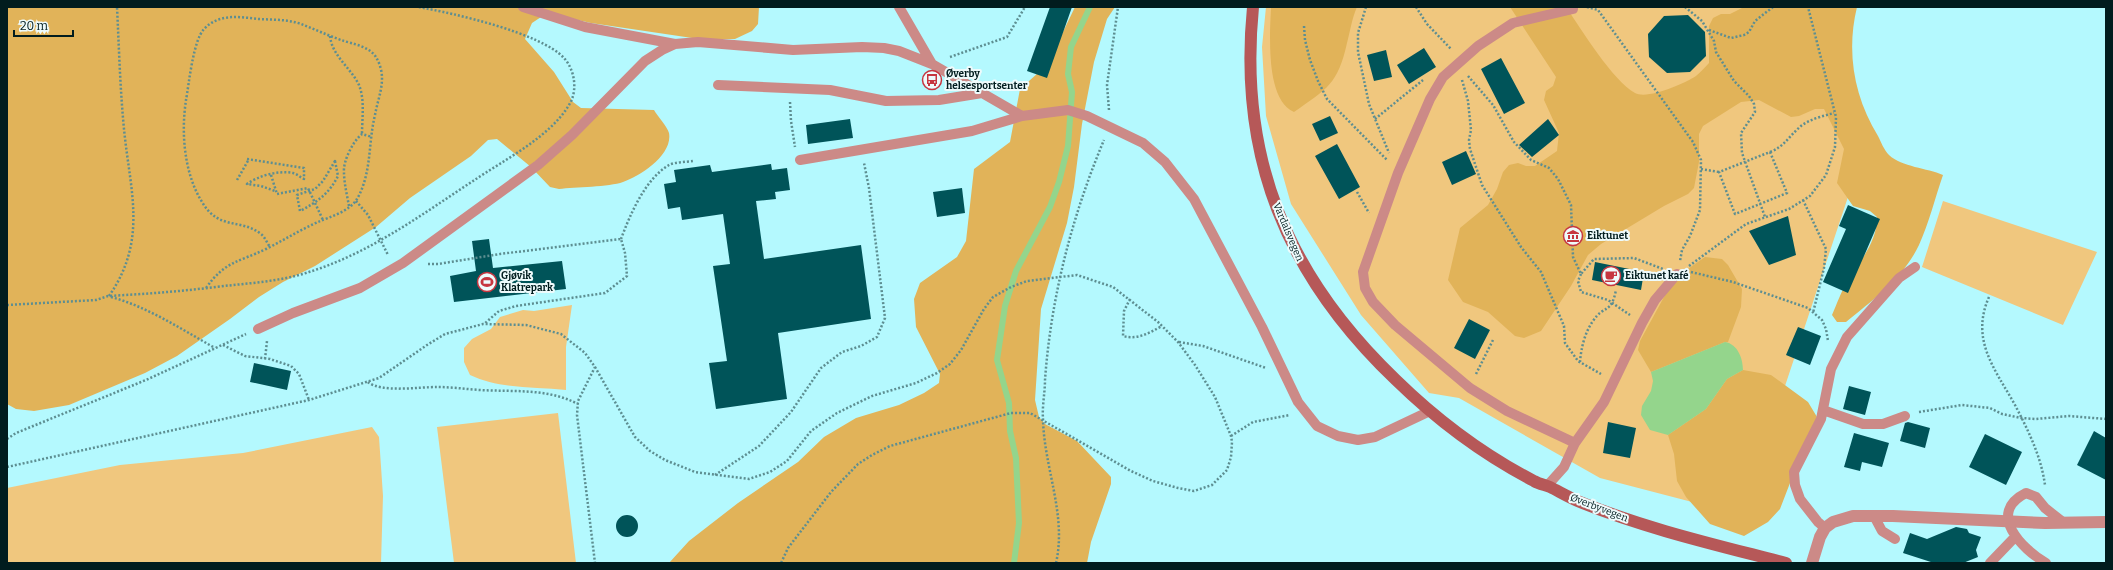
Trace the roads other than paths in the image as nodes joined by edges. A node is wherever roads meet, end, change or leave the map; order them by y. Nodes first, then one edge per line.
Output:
1 (523, 7) edge
2 (899, 7) edge
3 (1252, 7) edge
4 (1573, 9) road end
5 (675, 44) junction
6 (932, 64) junction
7 (718, 85) dead end
8 (982, 92) junction
9 (1022, 116) junction
10 (800, 160) road end
11 (1915, 267) dead end
12 (1677, 274) road end
13 (258, 329) road end
14 (1823, 410) junction
15 (1430, 411) junction
16 (1905, 416) road end
17 (1575, 443) junction
18 (1547, 486) junction
19 (1874, 516) junction
20 (2009, 521) junction
21 (2106, 522) edge
22 (2064, 523) junction
23 (1825, 528) junction
24 (2015, 537) junction
25 (1895, 539) dead end
26 (1750, 559) edge
27 (1786, 563) edge
28 (1812, 563) edge
29 (1990, 563) edge
30 (2046, 563) edge

1 - 5 lane
2 - 6 lane
3 - 15 main road, Vardalsvegen
4 - 17 lane
5 - 6 lane
5 - 13 lane
6 - 8 lane
7 - 8 lane
8 - 9 lane
9 - 10 lane
9 - 15 lane
11 - 14 lane
12 - 17 lane
14 - 16 lane
14 - 23 lane
15 - 18 main road, Øverbyvegen
17 - 18 lane
18 - 26 main road, Øverbyvegen
19 - 20 street
19 - 23 street
19 - 25 lane
20 - 22 street
20 - 22 lane
20 - 24 lane
21 - 22 street
23 - 28 street
24 - 29 lane
24 - 30 lane
26 - 27 main road, Øverbyvegen

